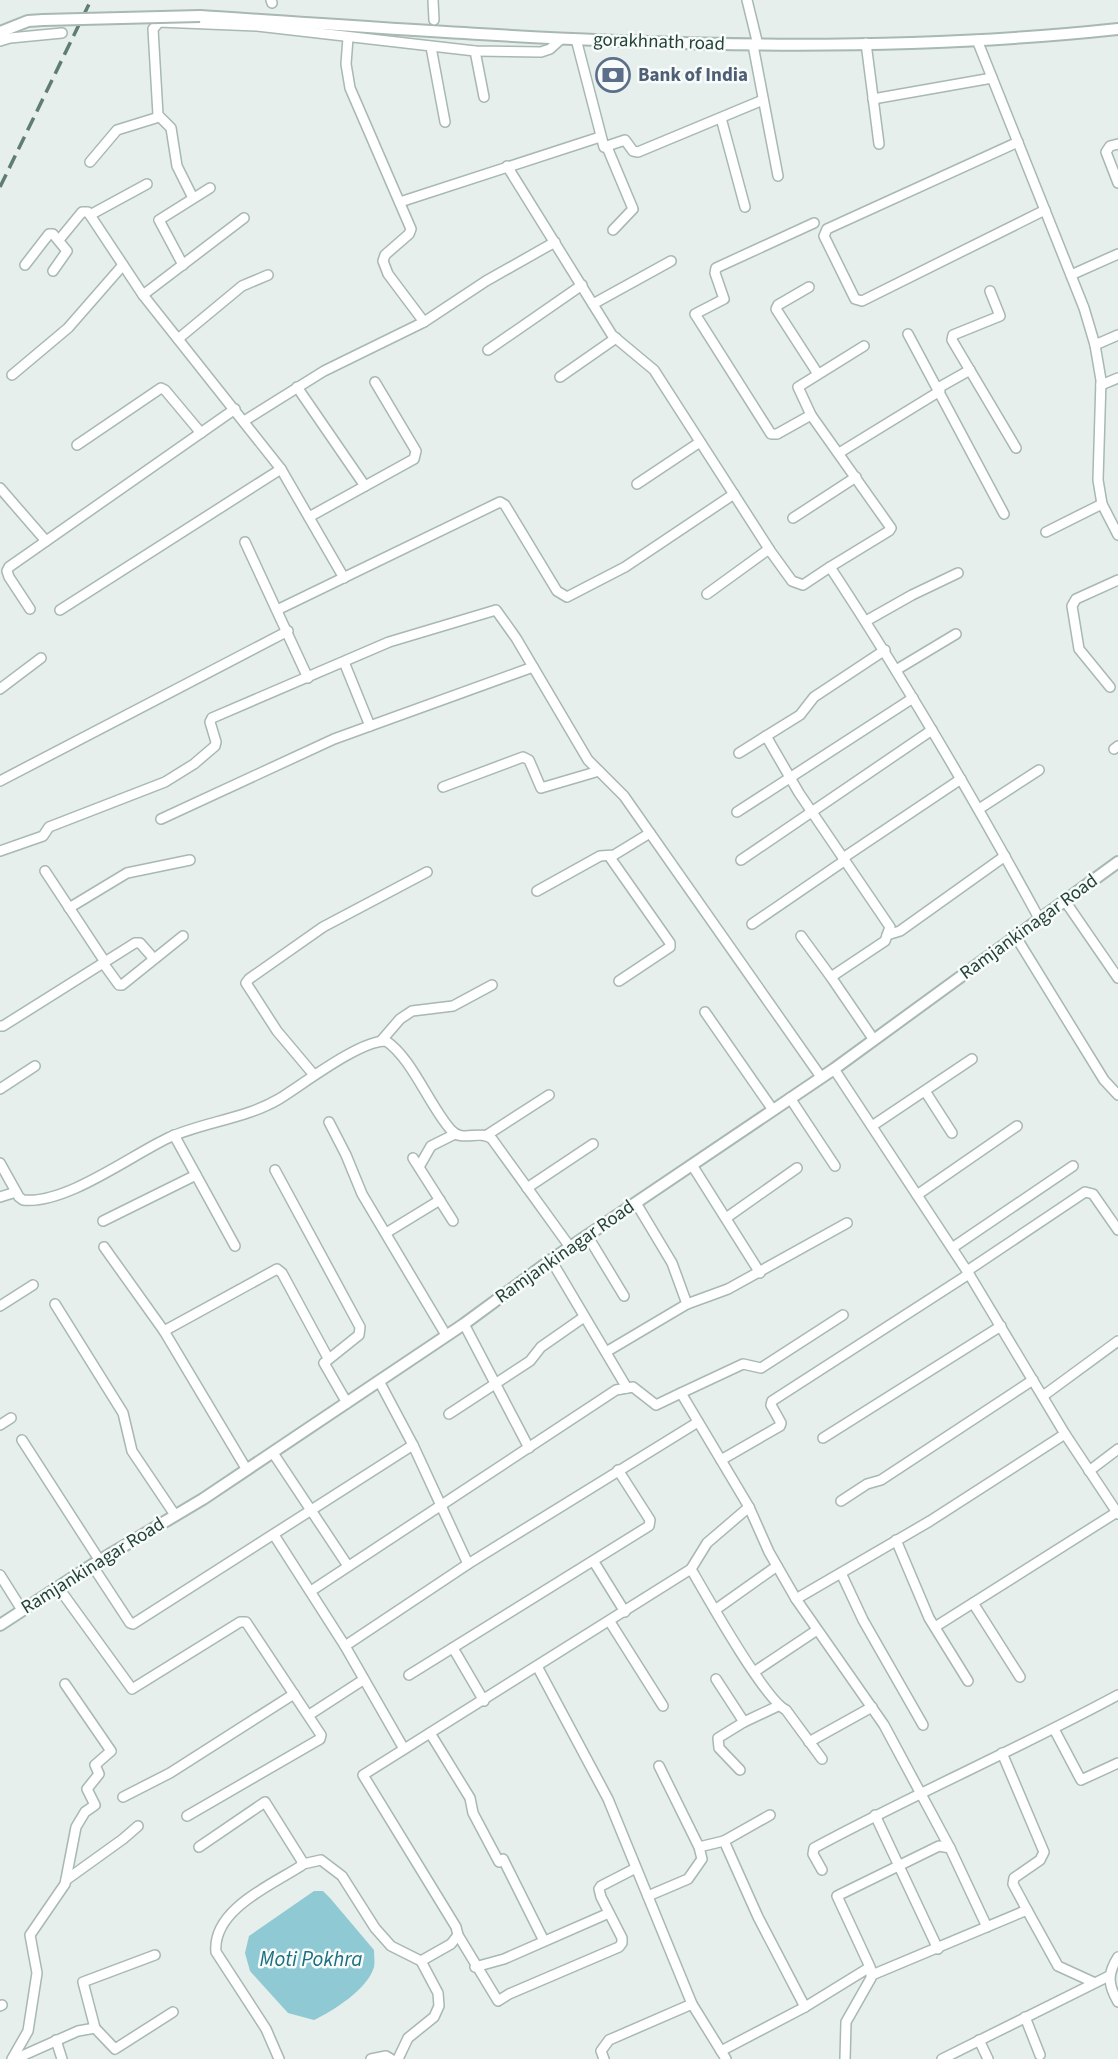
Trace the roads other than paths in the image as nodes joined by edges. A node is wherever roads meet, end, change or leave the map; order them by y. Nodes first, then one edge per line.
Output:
1 (433, 0) edge
2 (747, 0) edge
3 (434, 20) dead end
4 (1118, 29) edge
5 (0, 32) edge
6 (62, 33) dead end
7 (348, 38) junction
8 (561, 39) junction
9 (576, 39) junction
10 (977, 40) junction
11 (0, 41) edge
12 (866, 43) junction
13 (755, 45) junction
14 (431, 47) junction
15 (475, 51) junction
16 (992, 78) junction
17 (484, 97) dead end
18 (873, 99) junction
19 (764, 100) junction
20 (159, 117) junction
21 (721, 118) junction
22 (445, 121) dead end
23 (600, 137) junction
24 (1018, 142) junction
25 (879, 144) dead end
26 (1118, 144) edge
27 (607, 147) junction
28 (90, 162) dead end
29 (507, 166) junction
30 (778, 176) dead end
31 (1118, 183) edge
32 (147, 184) dead end
33 (210, 188) dead end
34 (193, 198) junction
35 (400, 202) junction
36 (746, 207) dead end
37 (1045, 210) junction
38 (90, 215) junction
39 (244, 218) dead end
40 (814, 223) dead end
41 (612, 230) dead end
42 (59, 240) junction
43 (555, 242) junction
44 (1118, 254) edge
45 (671, 261) dead end
46 (25, 265) dead end
47 (123, 265) junction
48 (183, 265) junction
49 (53, 271) dead end
50 (268, 275) dead end
51 (1071, 275) junction
52 (582, 285) junction
53 (808, 287) dead end
54 (990, 291) dead end
55 (143, 295) junction
56 (593, 304) junction
57 (424, 322) junction
58 (908, 334) dead end
59 (1118, 335) edge
60 (616, 338) junction
61 (178, 339) junction
62 (1095, 345) junction
63 (864, 346) dead end
64 (488, 350) dead end
65 (970, 370) junction
66 (818, 374) junction
67 (12, 375) dead end
68 (560, 377) dead end
69 (1118, 378) edge
70 (375, 382) dead end
71 (1101, 385) junction
72 (297, 387) junction
73 (939, 389) junction
74 (235, 409) junction
75 (811, 415) junction
76 (244, 421) junction
77 (201, 433) junction
78 (700, 442) junction
79 (77, 445) dead end
80 (1016, 448) dead end
81 (839, 453) junction
82 (281, 469) junction
83 (856, 477) junction
84 (637, 484) dead end
85 (365, 486) junction
86 (0, 488) edge
87 (734, 494) junction
88 (1102, 504) junction
89 (1004, 514) dead end
90 (309, 517) junction
91 (793, 518) dead end
92 (1046, 532) dead end
93 (1118, 535) edge
94 (46, 541) junction
95 (245, 542) dead end
96 (769, 549) junction
97 (830, 566) junction
98 (958, 573) dead end
99 (344, 578) junction
100 (1118, 580) edge
101 (707, 594) dead end
102 (30, 609) dead end
103 (60, 610) dead end
104 (278, 610) junction
105 (866, 621) junction
106 (288, 631) junction
107 (956, 634) dead end
108 (885, 650) junction
109 (41, 658) dead end
110 (344, 662) junction
111 (533, 667) junction
112 (896, 670) junction
113 (308, 678) junction
114 (1110, 687) dead end
115 (0, 689) edge
116 (913, 698) junction
117 (370, 726) junction
118 (932, 730) junction
119 (766, 736) junction
120 (738, 753) dead end
121 (1039, 770) dead end
122 (599, 771) junction
123 (790, 776) junction
124 (961, 779) junction
125 (0, 781) edge
126 (443, 787) dead end
127 (979, 809) junction
128 (811, 811) junction
129 (737, 812) dead end
130 (161, 819) dead end
131 (650, 833) junction
132 (0, 851) edge
133 (610, 856) junction
134 (1005, 856) junction
135 (844, 859) junction
136 (190, 860) dead end
137 (741, 860) dead end
138 (1118, 862) edge
139 (45, 871) dead end
140 (427, 872) dead end
141 (537, 891) dead end
142 (1065, 901) junction
143 (69, 908) junction
144 (1040, 920) junction
145 (752, 924) dead end
146 (887, 935) junction
147 (183, 936) dead end
148 (801, 936) dead end
149 (1016, 937) junction
150 (154, 959) junction
151 (104, 963) junction
152 (831, 977) junction
153 (1118, 978) edge
154 (619, 981) dead end
155 (492, 985) dead end
156 (705, 1012) dead end
157 (0, 1026) edge
158 (874, 1040) junction
159 (381, 1041) junction
160 (972, 1059) dead end
161 (35, 1066) dead end
162 (834, 1069) junction
163 (314, 1075) junction
164 (821, 1077) junction
165 (0, 1089) edge
166 (925, 1091) junction
167 (549, 1095) dead end
168 (1118, 1095) edge
169 (790, 1098) junction
170 (773, 1110) junction
171 (329, 1122) dead end
172 (872, 1126) junction
173 (1017, 1126) dead end
174 (952, 1133) dead end
175 (455, 1134) junction
176 (174, 1135) junction
177 (487, 1135) junction
178 (593, 1144) dead end
179 (0, 1163) edge
180 (692, 1165) junction
181 (835, 1166) dead end
182 (1073, 1166) dead end
183 (797, 1168) dead end
184 (275, 1170) dead end
185 (196, 1175) junction
186 (527, 1188) junction
187 (16, 1192) junction
188 (917, 1195) junction
189 (0, 1197) edge
190 (440, 1200) junction
191 (636, 1203) junction
192 (726, 1218) junction
193 (103, 1220) dead end
194 (453, 1221) dead end
195 (848, 1223) dead end
196 (1118, 1230) edge
197 (386, 1233) junction
198 (587, 1235) junction
199 (235, 1246) dead end
200 (104, 1247) dead end
201 (570, 1247) junction
202 (952, 1248) junction
203 (551, 1260) junction
204 (760, 1273) junction
205 (968, 1273) junction
206 (33, 1285) dead end
207 (624, 1296) dead end
208 (55, 1304) dead end
209 (687, 1304) junction
210 (0, 1306) edge
211 (843, 1315) dead end
212 (584, 1317) junction
213 (464, 1324) junction
214 (1001, 1325) junction
215 (164, 1331) junction
216 (446, 1335) junction
217 (1118, 1341) edge
218 (606, 1352) junction
219 (328, 1358) junction
220 (1033, 1380) junction
221 (379, 1381) junction
222 (495, 1384) junction
223 (627, 1388) junction
224 (681, 1394) junction
225 (1042, 1396) junction
226 (347, 1403) junction
227 (449, 1414) dead end
228 (10, 1418) dead end
229 (698, 1422) junction
230 (0, 1425) edge
231 (1065, 1434) junction
232 (823, 1438) dead end
233 (22, 1440) dead end
234 (413, 1445) junction
235 (529, 1448) junction
236 (1118, 1450) edge
237 (273, 1453) junction
238 (721, 1460) junction
239 (247, 1470) junction
240 (618, 1470) junction
241 (1089, 1471) junction
242 (841, 1501) dead end
243 (440, 1506) junction
244 (749, 1507) junction
245 (313, 1510) junction
246 (1118, 1513) edge
247 (175, 1515) junction
248 (274, 1535) junction
249 (896, 1540) junction
250 (594, 1562) junction
251 (96, 1563) junction
252 (468, 1564) junction
253 (348, 1566) junction
254 (777, 1566) junction
255 (691, 1569) junction
256 (841, 1573) junction
257 (0, 1574) edge
258 (58, 1587) junction
259 (311, 1591) junction
260 (796, 1599) junction
261 (973, 1603) junction
262 (22, 1610) junction
263 (715, 1610) junction
264 (625, 1612) junction
265 (610, 1622) junction
266 (0, 1625) edge
267 (935, 1627) junction
268 (817, 1630) junction
269 (345, 1646) junction
270 (453, 1648) junction
271 (538, 1668) junction
272 (754, 1672) junction
273 (409, 1675) dead end
274 (1020, 1677) dead end
275 (716, 1679) dead end
276 (363, 1680) junction
277 (968, 1681) dead end
278 (65, 1684) dead end
279 (294, 1694) junction
280 (1118, 1695) edge
281 (484, 1701) junction
282 (663, 1706) dead end
283 (778, 1706) junction
284 (872, 1707) junction
285 (309, 1715) junction
286 (744, 1722) junction
287 (923, 1725) dead end
288 (1054, 1729) junction
289 (430, 1733) junction
290 (809, 1742) junction
291 (404, 1749) junction
292 (1002, 1753) junction
293 (822, 1759) dead end
294 (1118, 1763) edge
295 (659, 1766) dead end
296 (740, 1770) dead end
297 (922, 1792) junction
298 (123, 1797) dead end
299 (770, 1815) dead end
300 (875, 1815) junction
301 (187, 1816) dead end
302 (138, 1826) dead end
303 (724, 1841) junction
304 (199, 1847) dead end
305 (699, 1847) junction
306 (950, 1849) junction
307 (303, 1864) junction
308 (900, 1866) junction
309 (636, 1868) junction
310 (822, 1870) dead end
311 (66, 1880) junction
312 (648, 1896) junction
313 (1027, 1910) junction
314 (609, 1913) junction
315 (987, 1927) junction
316 (458, 1935) junction
317 (544, 1941) junction
318 (938, 1949) junction
319 (155, 1955) dead end
320 (1118, 1957) edge
321 (422, 1961) junction
322 (475, 1967) junction
323 (871, 1971) junction
324 (1108, 1976) junction
325 (1093, 1982) junction
326 (1118, 2003) edge
327 (692, 2004) junction
328 (805, 2007) junction
329 (173, 2012) dead end
330 (1025, 2017) junction
331 (95, 2028) junction
332 (55, 2040) junction
333 (979, 2040) junction
334 (1040, 2054) dead end
335 (723, 2055) edge
336 (13, 2059) edge
337 (62, 2059) edge
338 (279, 2059) edge
339 (371, 2059) edge
340 (391, 2059) edge
341 (398, 2059) edge
342 (604, 2059) edge
343 (845, 2059) edge
344 (942, 2059) edge
345 (988, 2059) edge

1 - 3 street
2 - 13 street
4 - 10 street, gorakhnath road
5 - 8 street, gorakhnath road, bridge
6 - 11 street
7 - 14 street
7 - 20 street
7 - 35 street
8 - 9 street, gorakhnath road
8 - 15 street
9 - 13 street, gorakhnath road
9 - 23 street
10 - 12 street, gorakhnath road
10 - 16 street
12 - 13 street, gorakhnath road
12 - 18 street
13 - 19 street
14 - 15 street
14 - 22 street
15 - 17 street
16 - 18 street
16 - 24 street
18 - 25 street
19 - 21 street
19 - 30 street
20 - 28 street
20 - 34 street
21 - 27 street
21 - 36 street
23 - 27 street
23 - 29 street
24 - 37 street
24 - 37 street
26 - 31 street
27 - 41 street
29 - 35 street
29 - 43 street
32 - 38 street
33 - 34 street
34 - 48 street
35 - 57 street
37 - 51 street
38 - 42 street
38 - 47 street
39 - 48 street
40 - 75 street
42 - 46 street
42 - 49 street
43 - 52 street
43 - 57 street
44 - 51 street
45 - 56 street
47 - 55 street
47 - 67 street
48 - 55 street
50 - 61 street
51 - 62 street
52 - 56 street
52 - 64 street
53 - 66 street
54 - 65 street
55 - 61 street
56 - 60 street
57 - 72 street
58 - 73 street
59 - 62 street
60 - 68 street
60 - 78 street
61 - 74 street
62 - 71 street
63 - 66 street
65 - 73 street
65 - 80 street
66 - 75 street
69 - 71 street
70 - 85 street
71 - 88 street
72 - 76 street
72 - 85 street
73 - 81 street
73 - 89 street
74 - 76 street
74 - 77 street
75 - 81 street
76 - 82 street
77 - 79 street
77 - 94 street
78 - 84 street
78 - 87 street
81 - 83 street
82 - 90 street
82 - 103 street
83 - 91 street
83 - 97 street
85 - 90 street
86 - 94 street
87 - 96 street
87 - 99 street
88 - 92 street
88 - 93 street
90 - 99 street
94 - 102 street
95 - 104 street
96 - 97 street
96 - 101 street
97 - 105 street
98 - 105 street
99 - 104 street
100 - 114 street
104 - 106 street
105 - 108 street
106 - 113 street
106 - 125 street
107 - 112 street
108 - 112 street
108 - 119 street
109 - 115 street
110 - 111 street
110 - 113 street
110 - 117 street
111 - 117 street
111 - 122 street
112 - 116 street
113 - 132 street
116 - 118 street
116 - 123 street
117 - 130 street
118 - 124 street
118 - 128 street
119 - 120 street
119 - 123 street
121 - 127 street
122 - 126 street
122 - 131 street
123 - 128 street
123 - 129 street
124 - 127 street
124 - 135 street
127 - 134 street
128 - 135 street
128 - 137 street
131 - 133 street
131 - 164 street
133 - 141 street
133 - 154 street
134 - 144 street
134 - 146 street
135 - 145 street
135 - 146 street
136 - 143 street
138 - 142 street, Ramjankinagar Road
139 - 143 street
140 - 163 street
142 - 144 street, Ramjankinagar Road
142 - 153 street
143 - 151 street
144 - 149 street, Ramjankinagar Road
146 - 152 street
147 - 150 street
148 - 152 street
149 - 158 street, Ramjankinagar Road
149 - 168 street
150 - 151 street
150 - 151 street
151 - 157 street
152 - 158 street
155 - 159 street
156 - 170 street
158 - 162 street, Ramjankinagar Road
159 - 163 street
159 - 175 street
160 - 166 street
161 - 165 street
162 - 164 street, Ramjankinagar Road
162 - 172 street
163 - 176 street
164 - 169 street, Ramjankinagar Road
166 - 172 street
166 - 174 street
167 - 177 street
169 - 170 street, Ramjankinagar Road
169 - 181 street
170 - 180 street, Ramjankinagar Road
171 - 197 street
172 - 188 street
173 - 188 street
175 - 177 street
175 - 190 street
176 - 185 street
176 - 187 street
177 - 186 street
178 - 186 street
179 - 187 street
180 - 191 street, Ramjankinagar Road
180 - 192 street
182 - 202 street
183 - 192 street
184 - 219 street
185 - 193 street
185 - 199 street
186 - 201 street
187 - 189 street
188 - 202 street
190 - 194 street
190 - 197 street
191 - 198 street, Ramjankinagar Road
191 - 209 street
192 - 204 street
195 - 204 street
196 - 205 street
197 - 216 street
198 - 201 street, Ramjankinagar Road
198 - 207 street
200 - 215 street
201 - 203 street, Ramjankinagar Road
202 - 205 street
203 - 212 street
203 - 213 street, Ramjankinagar Road
204 - 209 street
205 - 214 street
205 - 238 street
206 - 210 street
208 - 247 street
209 - 218 street
211 - 224 street
212 - 218 street
212 - 222 street
213 - 216 street, Ramjankinagar Road
213 - 222 street
214 - 220 street
214 - 232 street
215 - 219 street
215 - 239 street
216 - 221 street, Ramjankinagar Road
217 - 225 street
218 - 223 street
219 - 226 street
220 - 225 street
220 - 242 street
221 - 226 street, Ramjankinagar Road
221 - 234 street
222 - 227 street
222 - 235 street
223 - 224 street
223 - 235 street
224 - 229 street
225 - 231 street
226 - 237 street, Ramjankinagar Road
228 - 230 street
229 - 238 street
229 - 240 street
231 - 241 street
231 - 249 street
233 - 251 street
234 - 243 street
234 - 245 street
235 - 243 street
236 - 241 street
237 - 239 street, Ramjankinagar Road
237 - 245 street
238 - 244 street
239 - 247 street, Ramjankinagar Road
240 - 250 street
240 - 252 street
241 - 246 street
243 - 252 street
243 - 253 street
244 - 254 street
244 - 255 street
245 - 248 street
245 - 253 street
246 - 261 street
247 - 251 street, Ramjankinagar Road
248 - 251 street
248 - 259 street
249 - 256 street
249 - 267 street
250 - 264 street
250 - 270 street
251 - 258 street, Ramjankinagar Road
252 - 269 street
253 - 259 street
254 - 260 street
254 - 263 street
255 - 263 street
255 - 264 street
256 - 260 street
256 - 287 street
257 - 262 street
258 - 262 street, Ramjankinagar Road
258 - 279 street
259 - 269 street
260 - 268 street
261 - 267 street
261 - 274 street
262 - 266 street, Ramjankinagar Road
263 - 272 street
264 - 265 street
265 - 271 street
265 - 282 street
267 - 277 street
268 - 272 street
268 - 284 street
269 - 276 street
270 - 273 street
270 - 281 street
271 - 281 street
271 - 309 street
272 - 283 street
275 - 286 street
276 - 285 street
276 - 291 street
278 - 311 street
279 - 285 street
279 - 298 street
280 - 288 street
281 - 289 street
283 - 286 street
283 - 290 street
284 - 290 street
284 - 297 street
285 - 301 street
286 - 296 street
288 - 292 street
288 - 294 street
289 - 291 street
289 - 317 street
290 - 293 street
291 - 316 street
292 - 297 street
292 - 313 street
295 - 305 street
297 - 300 street
297 - 306 street
299 - 303 street
300 - 308 street
300 - 310 street
302 - 311 street
303 - 305 street
303 - 328 street
304 - 307 street
305 - 312 street
306 - 308 street
306 - 315 street
307 - 321 street
307 - 338 street
308 - 318 street
308 - 323 street
309 - 312 street
309 - 314 street
311 - 336 street
312 - 327 street
313 - 315 street
313 - 325 street
314 - 317 street
314 - 322 street
315 - 318 street
316 - 321 street
316 - 322 street
317 - 322 street
318 - 323 street
319 - 331 street
320 - 324 street
321 - 341 street
323 - 328 street
323 - 343 street
324 - 325 street
324 - 326 street
325 - 330 street
327 - 335 street
327 - 342 street
328 - 335 street
329 - 331 street
330 - 333 street
330 - 334 street
331 - 332 street
332 - 336 street
332 - 337 street
333 - 344 street
333 - 345 street
339 - 340 street

